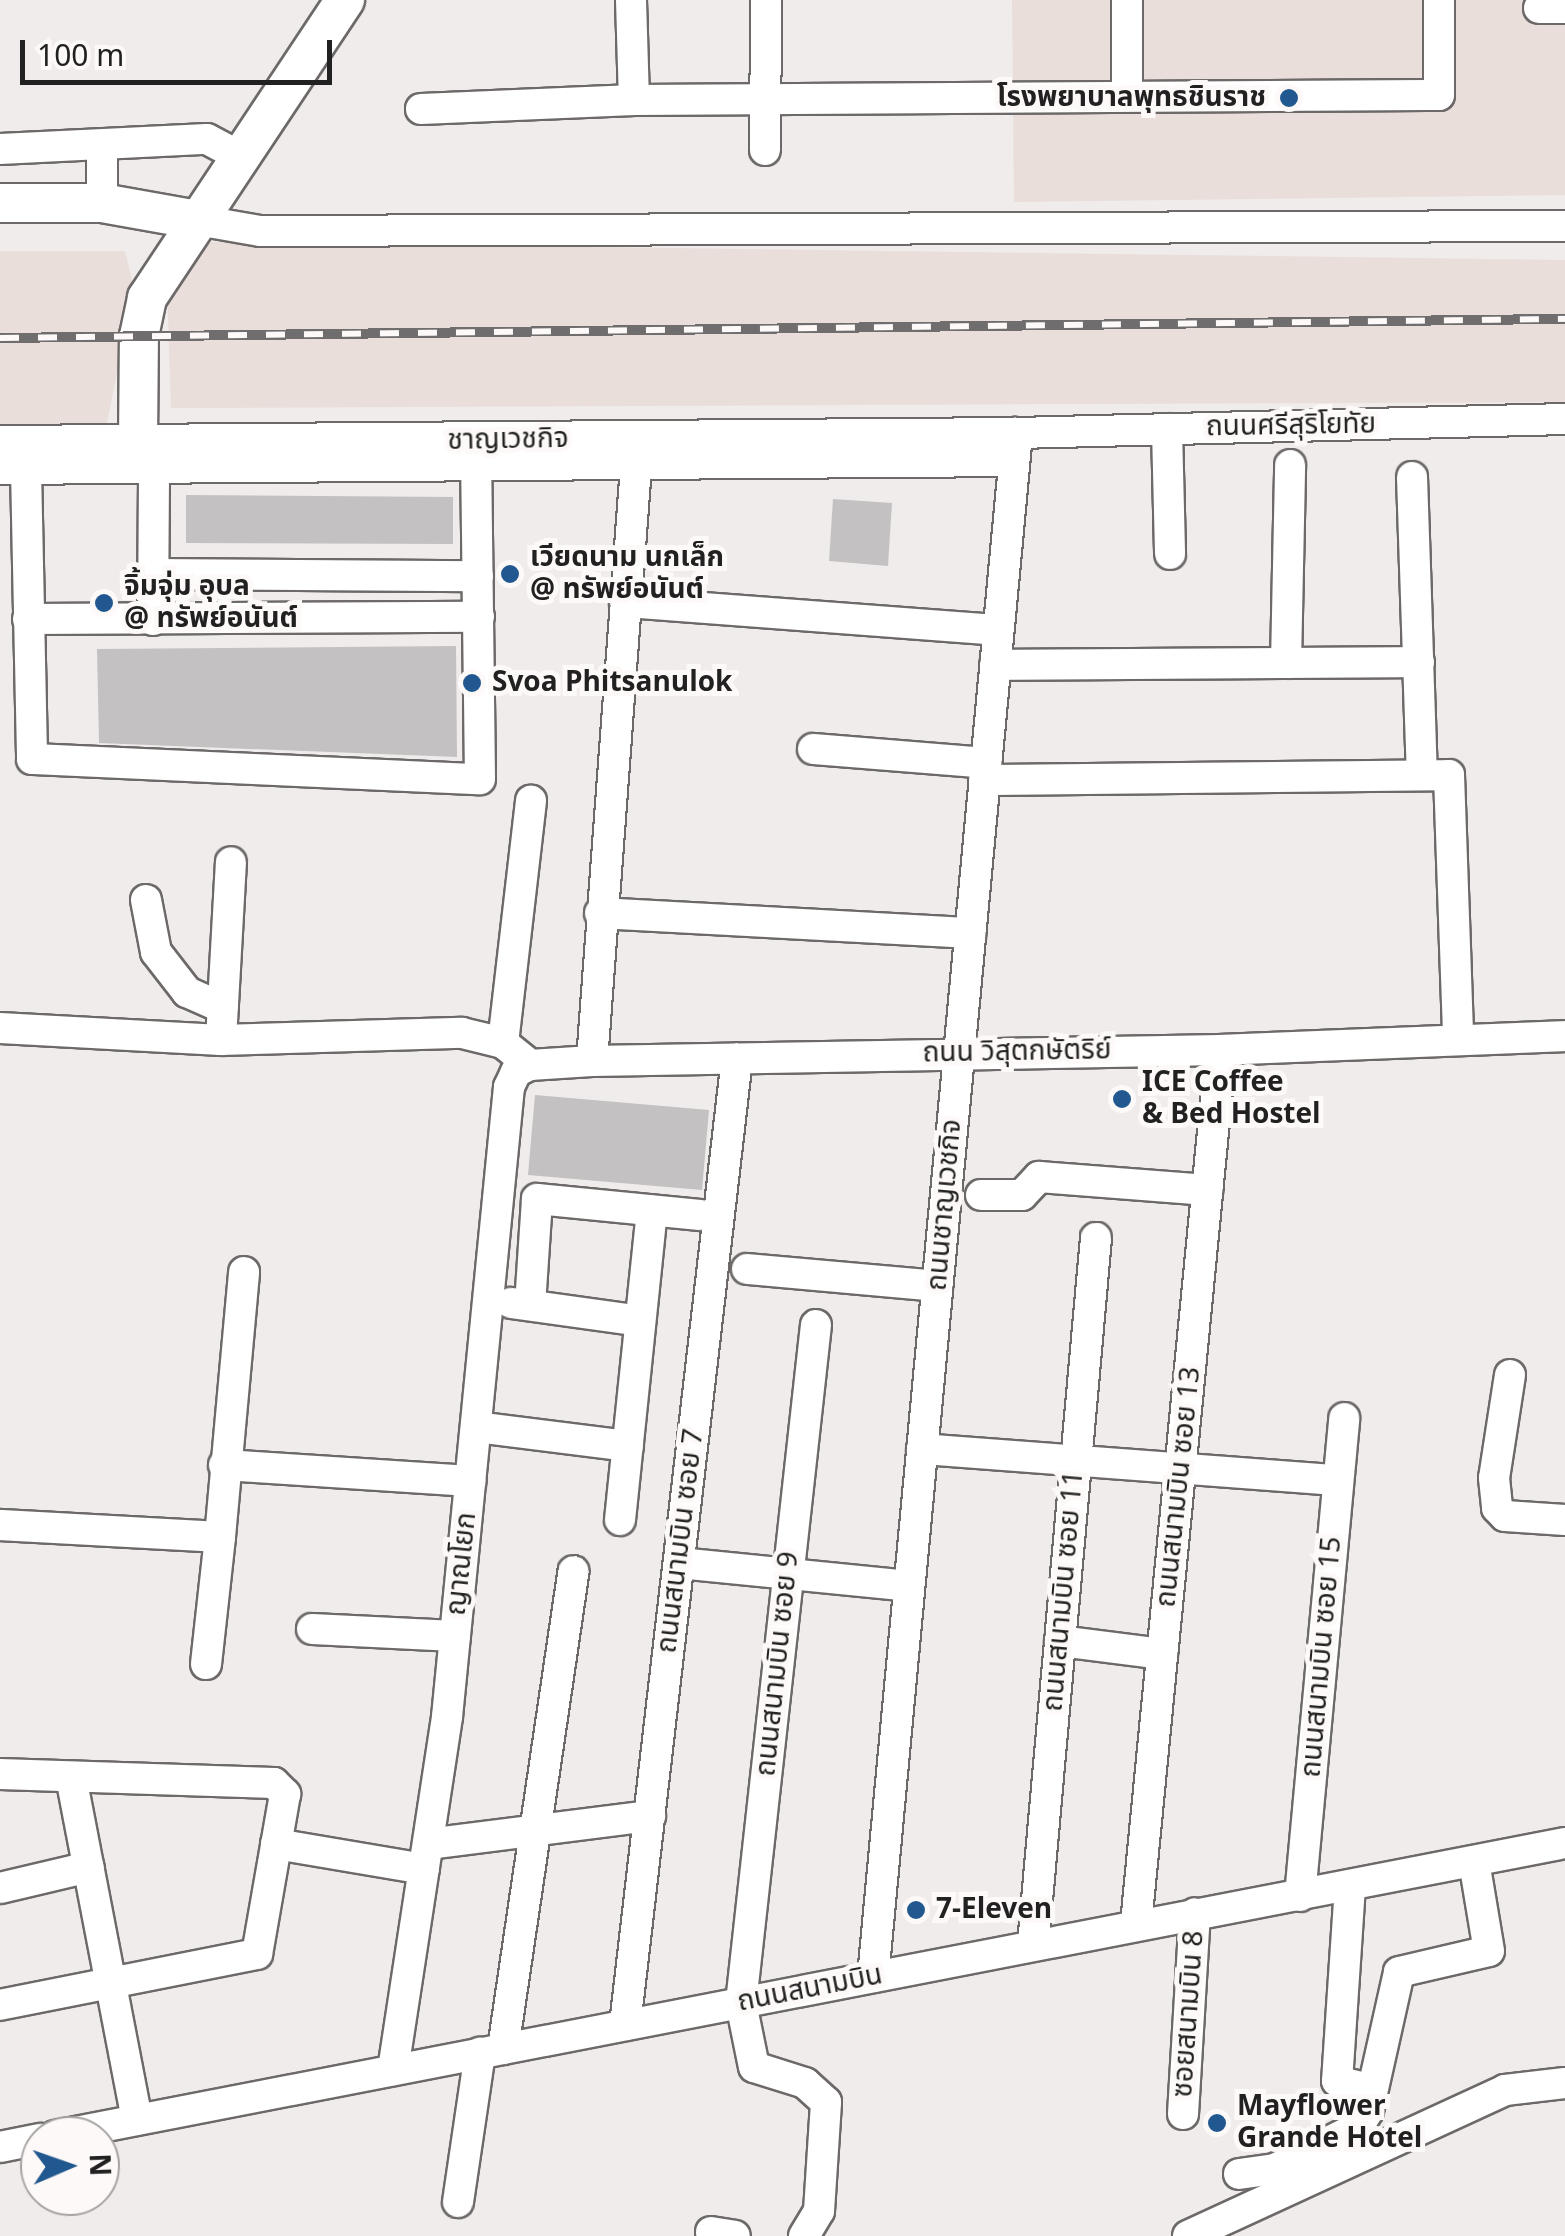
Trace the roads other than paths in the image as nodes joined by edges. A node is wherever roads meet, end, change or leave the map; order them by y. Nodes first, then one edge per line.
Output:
1 (344, 0) edge
2 (632, 0) edge
3 (766, 0) edge
4 (1127, 0) edge
5 (1439, 0) edge
6 (1127, 96) junction
7 (634, 100) junction
8 (764, 102) junction
9 (421, 109) dead end
10 (102, 146) junction
11 (0, 149) edge
12 (765, 150) dead end
13 (242, 158) junction
14 (0, 203) edge
15 (102, 203) junction
16 (196, 220) junction
17 (1565, 226) edge
18 (1565, 419) edge
19 (1168, 429) junction
20 (0, 441) edge
21 (1015, 447) junction
22 (143, 460) junction
23 (1290, 465) dead end
24 (636, 466) junction
25 (476, 467) junction
26 (13, 469) edge
27 (1412, 478) dead end
28 (1170, 554) dead end
29 (154, 574) junction
30 (478, 576) junction
31 (625, 602) junction
32 (478, 616) junction
33 (28, 619) junction
34 (153, 620) junction
35 (998, 630) junction
36 (1419, 662) junction
37 (1286, 663) junction
38 (995, 665) junction
39 (814, 749) dead end
40 (985, 772) junction
41 (1422, 774) junction
42 (532, 800) dead end
43 (232, 862) dead end
44 (146, 900) dead end
45 (600, 913) junction
46 (970, 933) junction
47 (223, 1008) junction
48 (0, 1028) edge
49 (1565, 1036) edge
50 (1458, 1037) junction
51 (221, 1040) junction
52 (504, 1042) junction
53 (1221, 1050) junction
54 (959, 1053) junction
55 (737, 1058) junction
56 (592, 1062) junction
57 (530, 1065) junction
58 (1208, 1190) junction
59 (981, 1195) dead end
60 (652, 1211) junction
61 (700, 1215) dead end
62 (1096, 1238) dead end
63 (747, 1269) dead end
64 (244, 1272) dead end
65 (937, 1286) junction
66 (488, 1300) junction
67 (530, 1305) junction
68 (640, 1321) junction
69 (816, 1325) dead end
70 (1510, 1376) dead end
71 (1344, 1418) dead end
72 (476, 1427) junction
73 (628, 1446) junction
74 (922, 1449) junction
75 (1076, 1460) junction
76 (224, 1465) junction
77 (1180, 1468) junction
78 (1338, 1480) junction
79 (470, 1481) junction
80 (620, 1520) dead end
81 (1565, 1520) edge
82 (0, 1526) edge
83 (220, 1537) junction
84 (678, 1563) junction
85 (574, 1571) dead end
86 (787, 1574) junction
87 (909, 1586) junction
88 (312, 1628) dead end
89 (455, 1636) junction
90 (1060, 1640) junction
91 (1162, 1654) junction
92 (206, 1664) dead end
93 (0, 1774) edge
94 (71, 1776) junction
95 (650, 1816) junction
96 (535, 1830) junction
97 (1565, 1843) edge
98 (276, 1844) junction
99 (426, 1856) junction
100 (1474, 1861) junction
101 (90, 1867) junction
102 (1350, 1886) junction
103 (0, 1888) edge
104 (1300, 1896) junction
105 (1195, 1914) junction
106 (1136, 1924) junction
107 (1033, 1944) junction
108 (872, 1977) junction
109 (114, 1982) junction
110 (742, 2004) junction
111 (0, 2006) edge
112 (626, 2025) junction
113 (491, 2051) junction
114 (393, 2070) junction
115 (1565, 2084) edge
116 (1370, 2088) junction
117 (1182, 2114) dead end
118 (137, 2120) junction
119 (120, 2123) edge
120 (1239, 2174) dead end
121 (458, 2202) dead end
122 (1200, 2233) edge
123 (804, 2236) edge

1 - 13 main road
2 - 7 street
3 - 8 street
4 - 6 street
5 - 6 street
6 - 8 street
7 - 8 street
7 - 9 street
8 - 12 street
10 - 11 street
10 - 13 street
10 - 15 street
13 - 16 main road
14 - 15 main road
15 - 16 main road
16 - 17 street
16 - 22 main road
18 - 19 street, ถนนศรีสุริโยทัย
19 - 21 street, ถนนศรีสุริโยทัย
19 - 28 street
20 - 22 street, ชาญเวชกิจ
21 - 22 street, ชาญเวชกิจ
21 - 24 street
21 - 35 street, ถนนชาญเวชกิจ
22 - 25 street
22 - 26 street
22 - 29 street
23 - 37 street
24 - 25 street
24 - 31 street
25 - 30 street
26 - 33 street
27 - 36 street
29 - 30 street
29 - 34 street
30 - 32 street
31 - 35 street
31 - 45 street
32 - 33 street
32 - 34 street
33 - 34 street
35 - 38 street, ถนนชาญเวชกิจ
36 - 37 street
36 - 41 street
37 - 38 street
38 - 40 street, ถนนชาญเวชกิจ
39 - 40 street
40 - 41 street
40 - 46 street, ถนนชาญเวชกิจ
41 - 50 street
42 - 52 street
43 - 47 street
44 - 47 street
45 - 46 street
45 - 56 street
46 - 54 street, ถนนชาญเวชกิจ
47 - 51 street
48 - 51 street
49 - 50 street, ถนน วิสุตกษัตริย์
50 - 53 street, ถนน วิสุตกษัตริย์
51 - 52 street
52 - 57 street
53 - 54 street, ถนน วิสุตกษัตริย์
53 - 58 street, ถนนสนามบิน ซอย 13
54 - 55 street, ถนน วิสุตกษัตริย์
54 - 65 street, ถนนชาญเวชกิจ
55 - 56 street, ถนน วิสุตกษัตริย์
55 - 84 street, ถนนสนามบิน ซอย 7
56 - 57 street, ถนน วิสุตกษัตริย์
57 - 66 street, ญาณโยก
58 - 59 street
58 - 77 street, ถนนสนามบิน ซอย 13
60 - 61 street
60 - 67 street
60 - 68 street
62 - 75 street, ถนนสนามบิน ซอย 11
63 - 65 street
64 - 76 street
65 - 74 street, ถนนชาญเวชกิจ
66 - 67 street
66 - 72 street, ญาณโยก
67 - 68 street
68 - 73 street
69 - 86 street, ถนนสนามบิน ซอย 9
70 - 81 street
71 - 78 street, ถนนสนามบิน ซอย 15
72 - 73 street
72 - 79 street, ญาณโยก
73 - 80 street
74 - 75 street
74 - 87 street, ถนนชาญเวชกิจ
75 - 77 street
75 - 90 street, ถนนสนามบิน ซอย 11
76 - 79 street
76 - 83 street
77 - 78 street
77 - 91 street, ถนนสนามบิน ซอย 13
78 - 104 street, ถนนสนามบิน ซอย 15
79 - 89 street, ญาณโยก
82 - 83 street
83 - 92 street
84 - 86 street
84 - 95 street, ถนนสนามบิน ซอย 7
85 - 96 street
86 - 87 street
86 - 110 street, ถนนสนามบิน ซอย 9
87 - 108 street, ถนนชาญเวชกิจ
88 - 89 street
89 - 99 street, ญาณโยก
90 - 91 street
90 - 107 street, ถนนสนามบิน ซอย 11
91 - 106 street, ถนนสนามบิน ซอย 13
93 - 94 street
94 - 98 street
94 - 101 street
95 - 96 street
95 - 112 street, ถนนสนามบิน ซอย 7
96 - 99 street
96 - 113 street
97 - 100 street, ถนนสนามบิน
98 - 99 street
98 - 109 street
99 - 114 street, ญาณโยก
100 - 102 street, ถนนสนามบิน
100 - 116 street
101 - 103 street
101 - 109 street
102 - 104 street, ถนนสนามบิน
102 - 116 street
104 - 105 street, ถนนสนามบิน
105 - 106 street, ถนนสนามบิน
105 - 117 street, ซอยสนามบิน 8
106 - 107 street, ถนนสนามบิน
107 - 108 street, ถนนสนามบิน
108 - 110 street, ถนนสนามบิน
109 - 111 street
109 - 118 street
110 - 112 street, ถนนสนามบิน
110 - 123 street, ถนนสนามบิน ซอย 9
112 - 113 street, ถนนสนามบิน
113 - 114 street, ถนนสนามบิน
113 - 121 street
114 - 118 street, ถนนสนามบิน
115 - 122 street
116 - 120 street
118 - 119 street, ถนนสนามบิน

